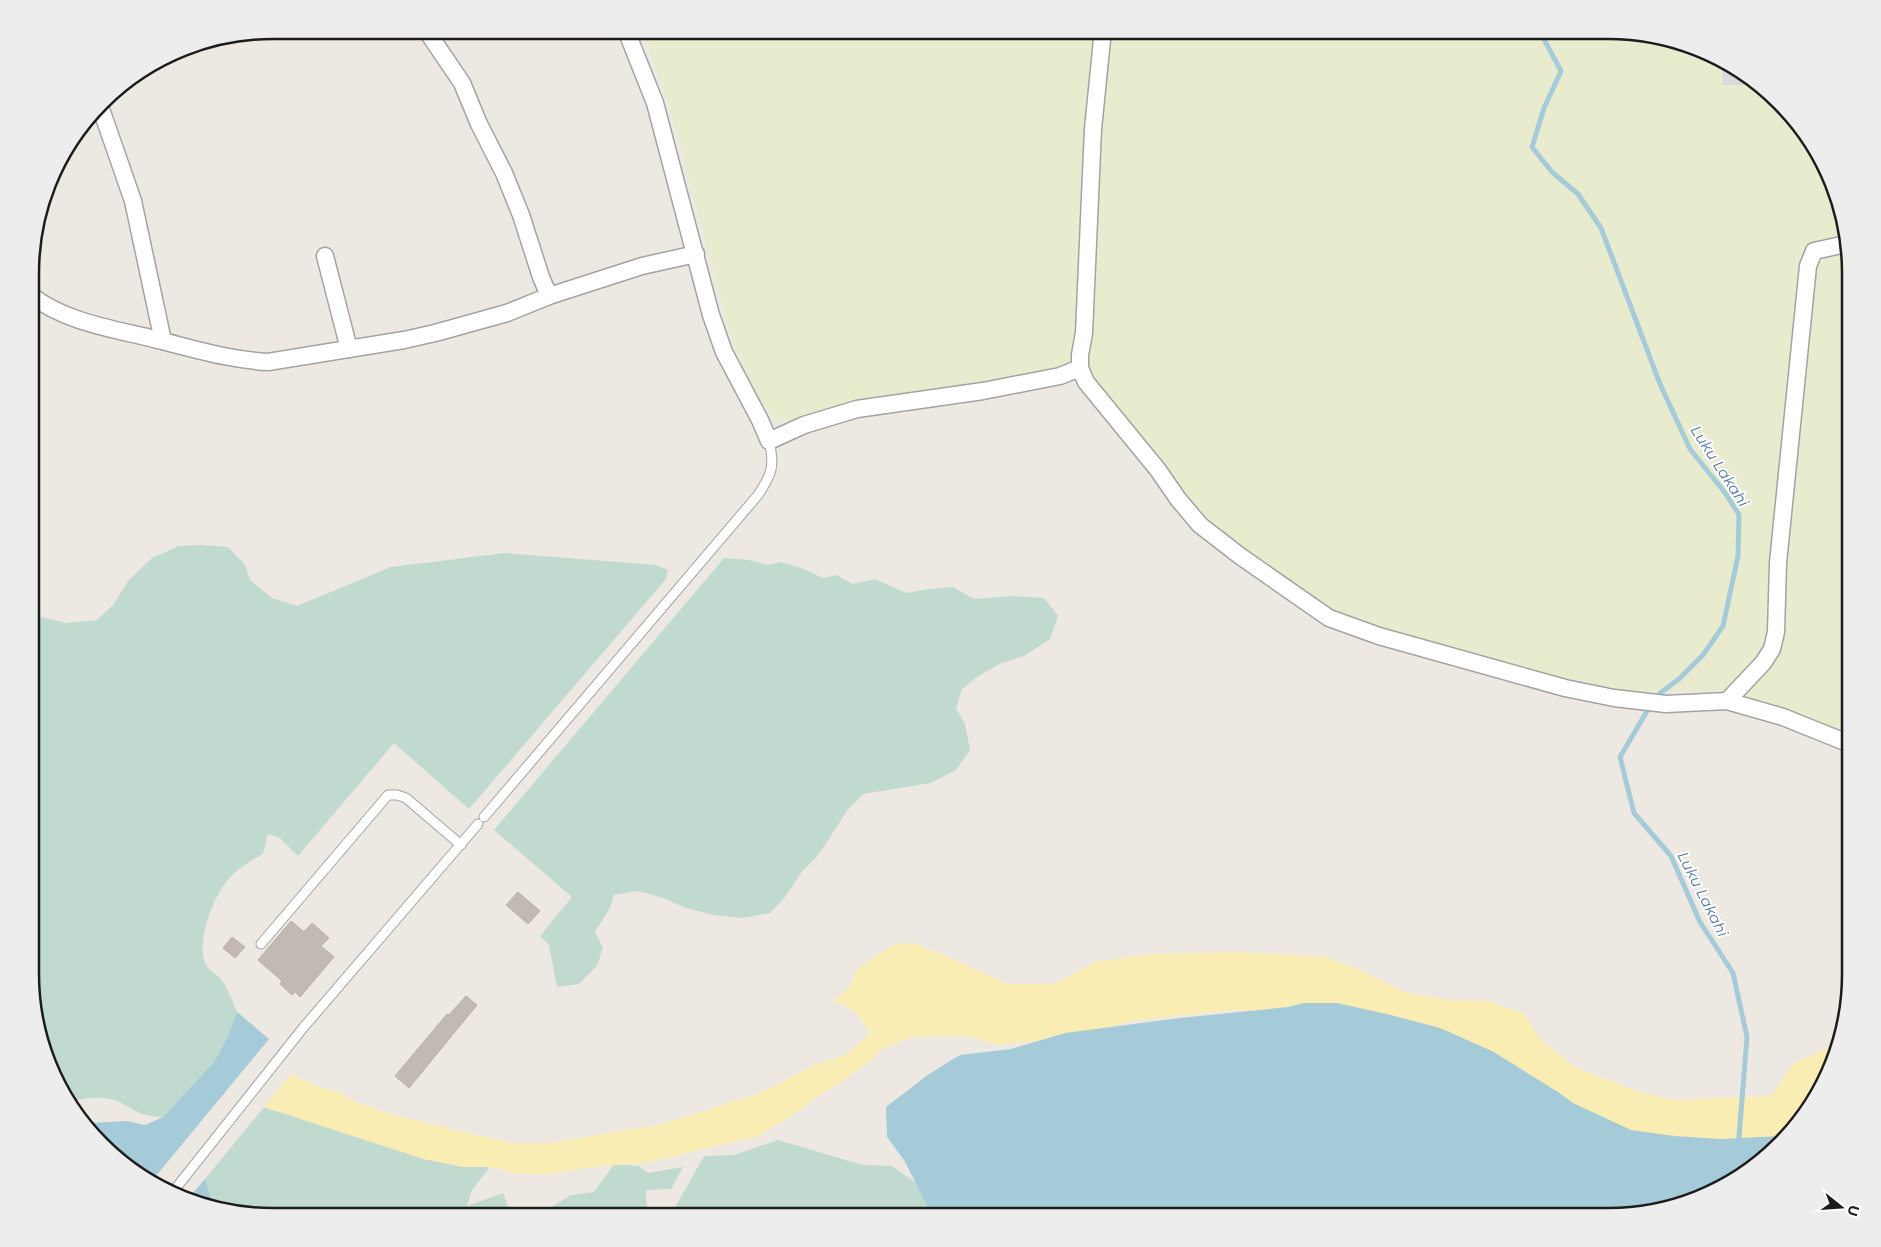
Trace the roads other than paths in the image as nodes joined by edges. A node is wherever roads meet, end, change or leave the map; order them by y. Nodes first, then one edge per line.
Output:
1 (433, 39) edge
2 (630, 39) edge
3 (1102, 39) edge
4 (102, 112) edge
5 (1840, 245) edge
6 (696, 254) junction
7 (325, 256) dead end
8 (549, 296) junction
9 (39, 300) edge
10 (163, 341) junction
11 (349, 349) junction
12 (1080, 368) junction
13 (769, 441) junction
14 (1727, 701) junction
15 (1842, 741) edge
16 (461, 845) junction
17 (261, 944) dead end
18 (177, 1187) edge

1 - 8 street
2 - 6 street
3 - 12 street
4 - 10 street
5 - 14 street
6 - 8 street
6 - 13 street
7 - 11 street
8 - 11 street
9 - 10 street
10 - 11 street
12 - 13 street
12 - 14 street
13 - 16 lane
14 - 15 street
16 - 17 lane
16 - 18 lane

